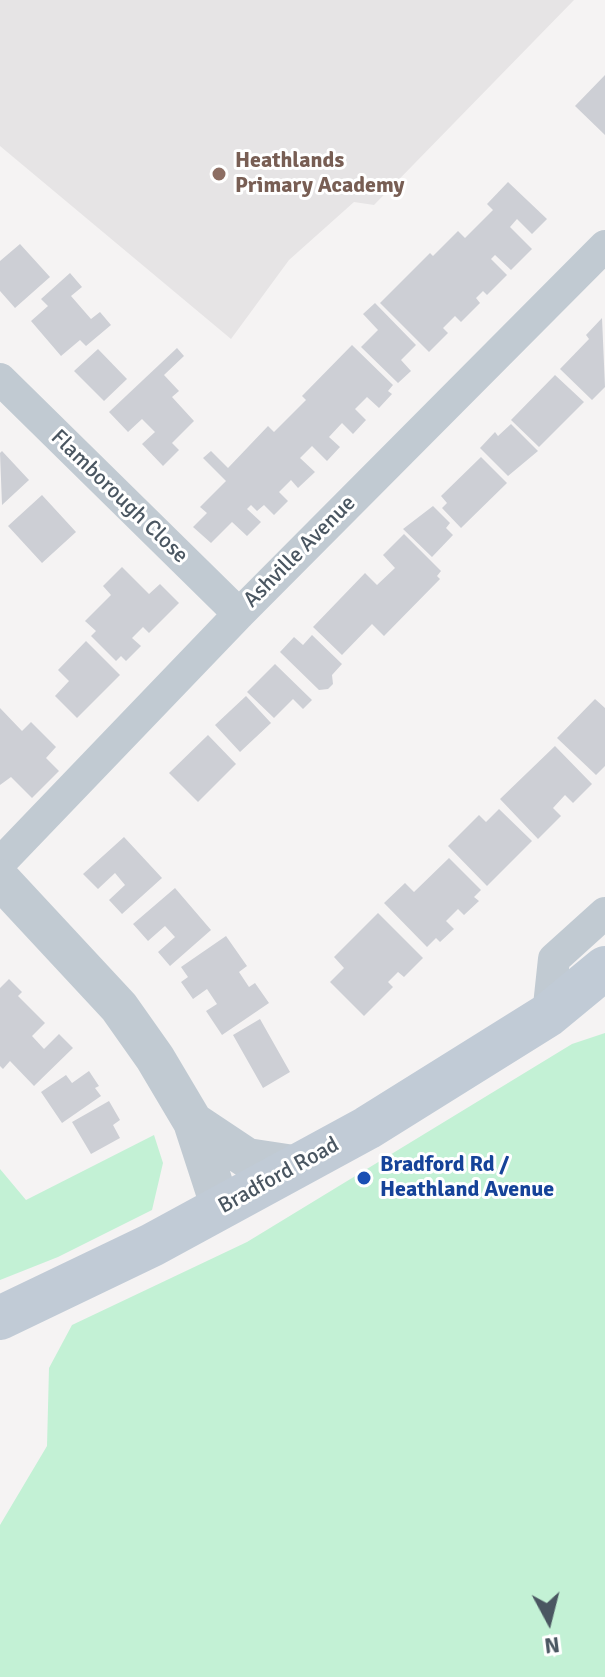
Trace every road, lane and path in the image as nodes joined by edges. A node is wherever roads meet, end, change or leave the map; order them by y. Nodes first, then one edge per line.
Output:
1 (605, 246) edge
2 (0, 379) edge
3 (239, 614) junction
4 (0, 863) edge
5 (0, 879) edge
6 (605, 913) edge
7 (605, 968) edge
8 (605, 991) edge
9 (548, 1015) junction
10 (193, 1122) junction
11 (300, 1166) junction
12 (221, 1208) junction
13 (0, 1318) edge

1 - 3 street, Ashville Avenue
2 - 3 street, Flamborough Close
3 - 4 street, Ashville Avenue
5 - 10 street
6 - 9 street
7 - 9 main road, Bradford Road
8 - 9 main road, Bradford Road
9 - 11 main road, Bradford Road
10 - 11 street
10 - 12 street
11 - 12 main road, Bradford Road
12 - 13 main road, Bradford Road

